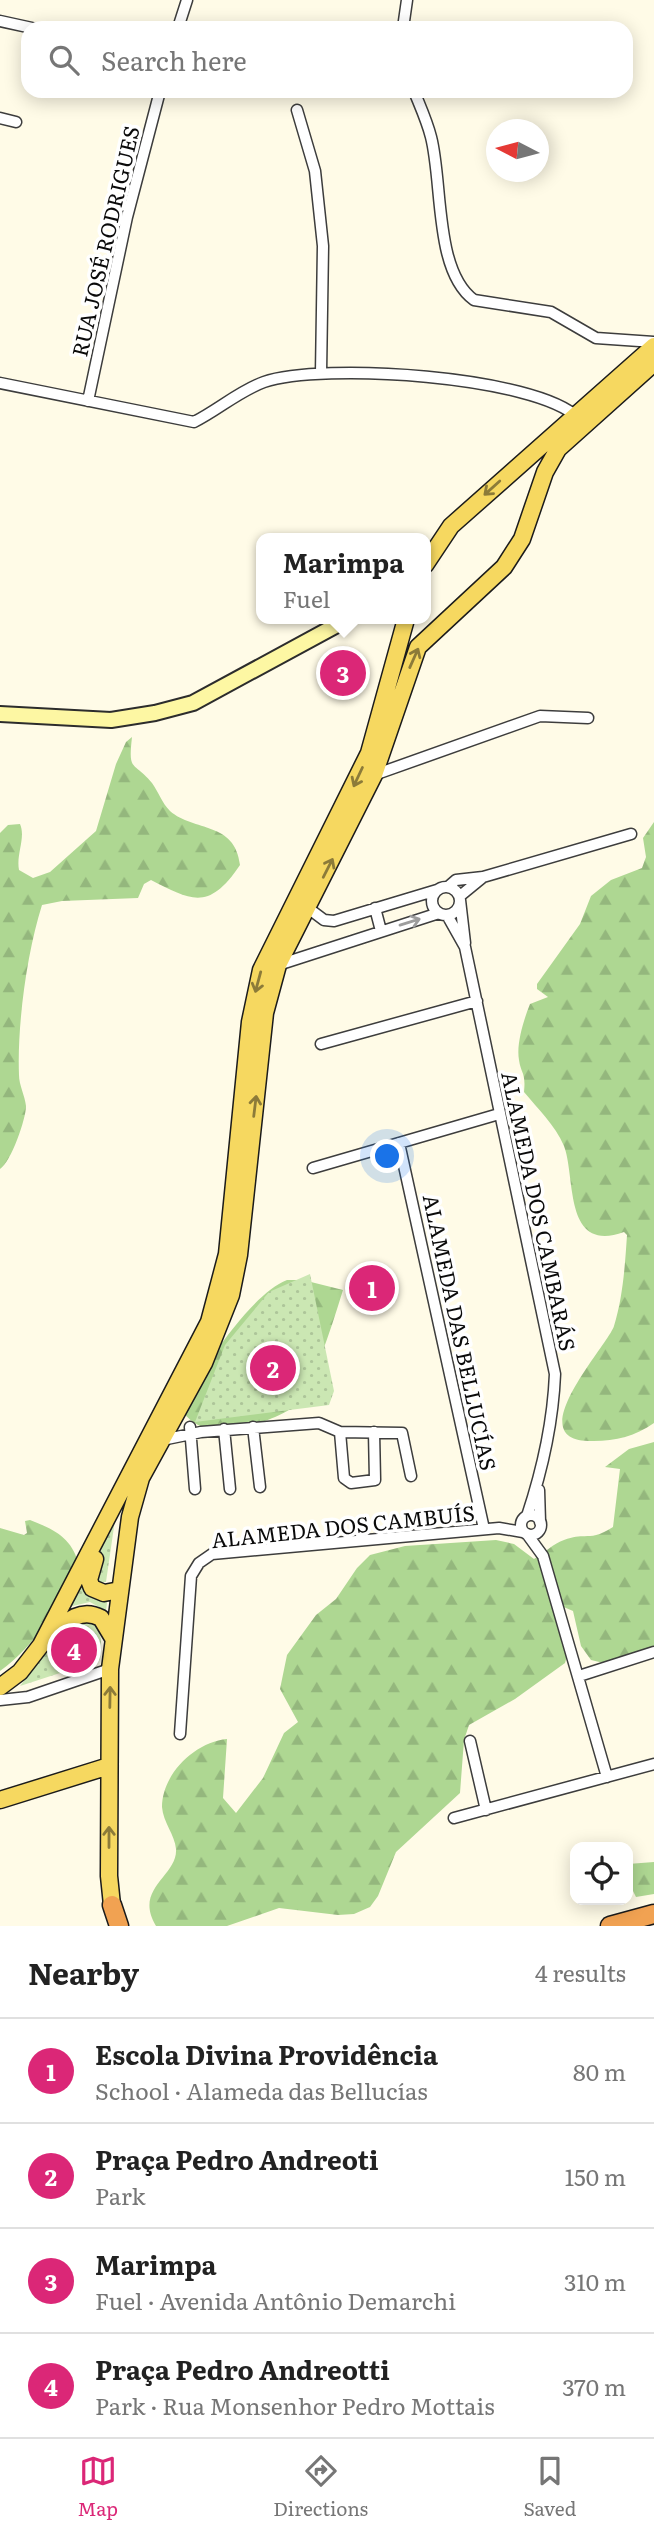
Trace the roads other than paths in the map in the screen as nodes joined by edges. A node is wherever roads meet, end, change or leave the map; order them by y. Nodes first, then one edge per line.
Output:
1 (187, 0) edge
2 (405, 1) edge
3 (0, 21) edge
4 (180, 21) edge
5 (404, 21) edge
6 (21, 26) edge
7 (158, 98) edge
8 (417, 98) edge
9 (297, 110) dead end
10 (0, 118) edge
11 (16, 122) dead end
12 (654, 344) edge
13 (654, 363) edge
14 (321, 373) junction
15 (0, 383) edge
16 (88, 401) junction
17 (579, 419) junction
18 (529, 457) junction
19 (545, 472) junction
20 (431, 556) edge
21 (339, 624) edge
22 (405, 624) edge
23 (0, 714) edge
24 (588, 718) dead end
25 (374, 775) junction
26 (631, 834) dead end
27 (483, 877) junction
28 (442, 888) junction
29 (460, 898) junction
30 (308, 908) junction
31 (374, 908) junction
32 (443, 914) junction
33 (382, 931) junction
34 (465, 947) junction
35 (278, 965) junction
36 (477, 1001) junction
37 (321, 1044) dead end
38 (499, 1114) junction
39 (399, 1143) junction
40 (313, 1167) dead end
41 (177, 1413) junction
42 (253, 1427) junction
43 (224, 1429) junction
44 (194, 1431) junction
45 (340, 1432) junction
46 (374, 1432) junction
47 (162, 1440) junction
48 (411, 1476) dead end
49 (539, 1483) junction
50 (260, 1487) dead end
51 (195, 1489) dead end
52 (230, 1489) dead end
53 (119, 1498) junction
54 (525, 1518) junction
55 (540, 1525) junction
56 (499, 1528) junction
57 (484, 1529) junction
58 (525, 1533) junction
59 (543, 1556) junction
60 (120, 1590) junction
61 (113, 1638) junction
62 (41, 1645) junction
63 (654, 1652) edge
64 (110, 1669) junction
65 (579, 1676) junction
66 (0, 1687) edge
67 (0, 1699) edge
68 (180, 1734) dead end
69 (470, 1741) dead end
70 (654, 1764) edge
71 (109, 1766) junction
72 (607, 1777) junction
73 (0, 1800) edge
74 (486, 1810) junction
75 (454, 1818) dead end
76 (112, 1905) joint
77 (654, 1914) edge
78 (119, 1926) edge
79 (610, 1926) edge

1 - 4 street
2 - 5 street
3 - 6 street
7 - 16 street, RUA JOSÉ RODRIGUES
8 - 12 street
9 - 14 street
10 - 11 street
12 - 17 main road
13 - 17 main road
14 - 16 street
14 - 17 street
15 - 16 street
17 - 18 main road
17 - 19 main road
18 - 19 main road
18 -> 20 main road
25 -> 19 main road
21 - 23 street
22 -> 53 main road
24 - 25 street
30 -> 25 main road
26 - 27 street
27 - 28 street
27 - 29 street
28 - 29 street
28 - 31 street
28 - 32 street
29 - 32 street
29 - 34 street, ALAMEDA DOS CAMBARÁS
30 - 31 street
30 - 35 main road
31 - 33 street
33 -> 32 street
32 - 34 street, ALAMEDA DOS CAMBARÁS
33 - 35 street
34 - 36 street, ALAMEDA DOS CAMBARÁS
41 -> 35 main road
36 - 37 street
36 - 38 street, ALAMEDA DOS CAMBARÁS
38 - 39 street
38 - 49 street, ALAMEDA DOS CAMBARÁS
39 - 40 street
39 - 57 street, ALAMEDA DAS BELLUCÍAS
41 - 44 street
41 - 47 main road
42 - 43 street
42 - 45 street
42 - 50 street
43 - 44 street
43 - 52 street
44 - 47 street
44 - 51 street
45 - 46 street
45 - 46 street
46 - 48 street
47 - 60 main road
49 - 54 street, ALAMEDA DOS CAMBARÁS
49 - 55 street, ALAMEDA DOS CAMBARÁS
53 - 60 main road
53 - 62 main road
54 - 55 street
54 - 56 street, ALAMEDA DOS CAMBUÍS
54 - 58 street, ALAMEDA DOS CAMBARÁS
55 - 58 street
55 - 59 street, ALAMEDA DOS CAMBARÁS
56 - 57 street, ALAMEDA DOS CAMBUÍS
56 - 58 street, ALAMEDA DOS CAMBUÍS
57 - 68 street, ALAMEDA DOS CAMBUÍS
58 - 59 street, ALAMEDA DOS CAMBARÁS
59 - 65 street, ALAMEDA DOS CAMBARÁS
60 - 61 main road
61 - 62 main road
61 - 64 main road
62 - 66 main road
63 - 65 street
64 - 67 street
71 -> 64 main road
65 - 72 street, ALAMEDA DOS CAMBARÁS
69 - 74 street
70 - 72 street
71 - 73 main road
76 -> 71 main road
72 - 74 street
74 - 75 street
76 - 78 highway
77 - 79 highway

